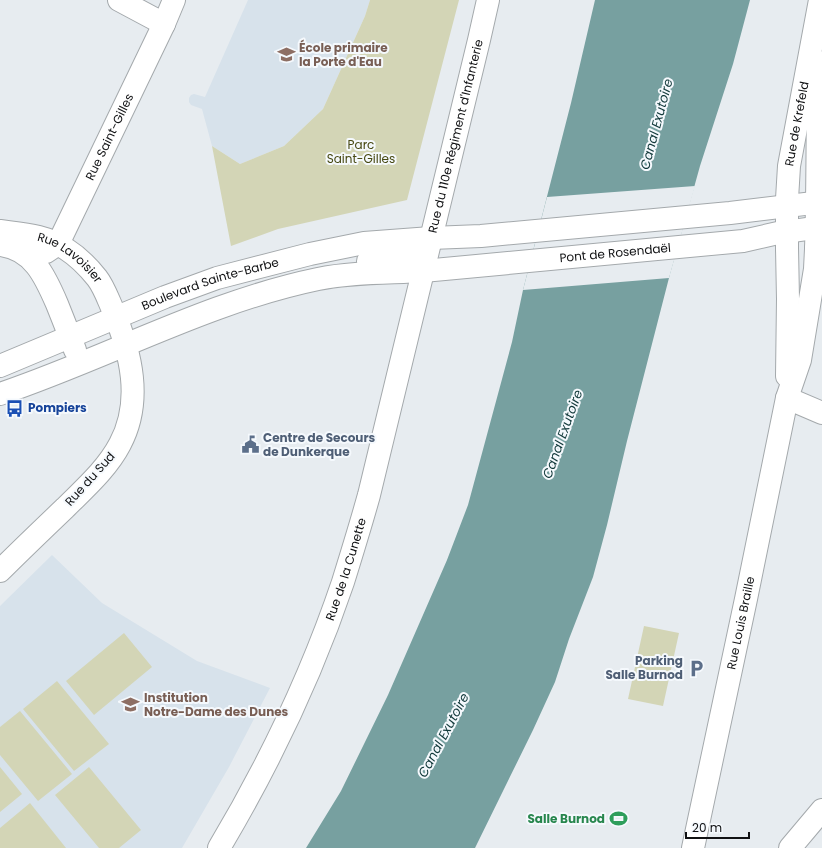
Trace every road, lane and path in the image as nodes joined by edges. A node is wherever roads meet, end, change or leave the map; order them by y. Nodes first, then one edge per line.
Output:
1 (119, 0) edge
2 (174, 0) edge
3 (488, 0) edge
4 (821, 0) edge
5 (164, 24) junction
6 (820, 203) edge
7 (786, 206) junction
8 (819, 227) edge
9 (0, 231) edge
10 (431, 238) junction
11 (787, 240) junction
12 (0, 244) edge
13 (58, 244) junction
14 (819, 249) edge
15 (29, 257) junction
16 (488, 265) joint
17 (423, 272) junction
18 (116, 317) junction
19 (186, 320) junction
20 (70, 336) junction
21 (126, 344) junction
22 (80, 363) junction
23 (0, 366) edge
24 (0, 394) edge
25 (787, 398) junction
26 (822, 413) edge
27 (0, 571) edge
28 (822, 810) edge
29 (219, 848) edge
30 (693, 848) edge
31 (790, 848) edge

1 - 5 street
2 - 5 street, Rue Saint-Gilles
3 - 10 street, Rue du 110e Régiment d'Infanterie
4 - 6 street, Rue de Krefeld
4 - 7 street, Rue de Krefeld
5 - 13 street, Rue Saint-Gilles
6 - 7 street
6 - 8 street, Rue de Krefeld
7 - 10 street, Boulevard Sainte-Barbe
7 - 11 street, Rue de Krefeld
8 - 11 street
8 - 14 street, Rue de Krefeld
9 - 13 street, Rue Lavoisier
10 - 17 street, Rue du 110e Régiment d'Infanterie
10 - 18 street, Boulevard Sainte-Barbe
10 - 19 street, Boulevard Sainte-Barbe
11 - 14 street
11 - 16 street, Pont de Rosendaël
11 - 25 street, Rue Louis Braille
12 - 15 street
13 - 15 street
13 - 18 street, Rue Lavoisier
14 - 25 street, Rue Louis Braille
15 - 20 street
16 - 17 street, Boulevard Sainte-Barbe
17 - 19 street, Boulevard Sainte-Barbe
17 - 29 street, Rue de la Cunette
18 - 20 street, Boulevard Sainte-Barbe
18 - 21 street, Rue du Sud
19 - 21 street, Boulevard Sainte-Barbe
20 - 22 street
20 - 23 street, Boulevard Sainte-Barbe
21 - 22 street, Boulevard Sainte-Barbe
21 - 27 street, Rue du Sud
22 - 24 street, Boulevard Sainte-Barbe
25 - 26 street
25 - 30 street, Rue Louis Braille
28 - 31 street

